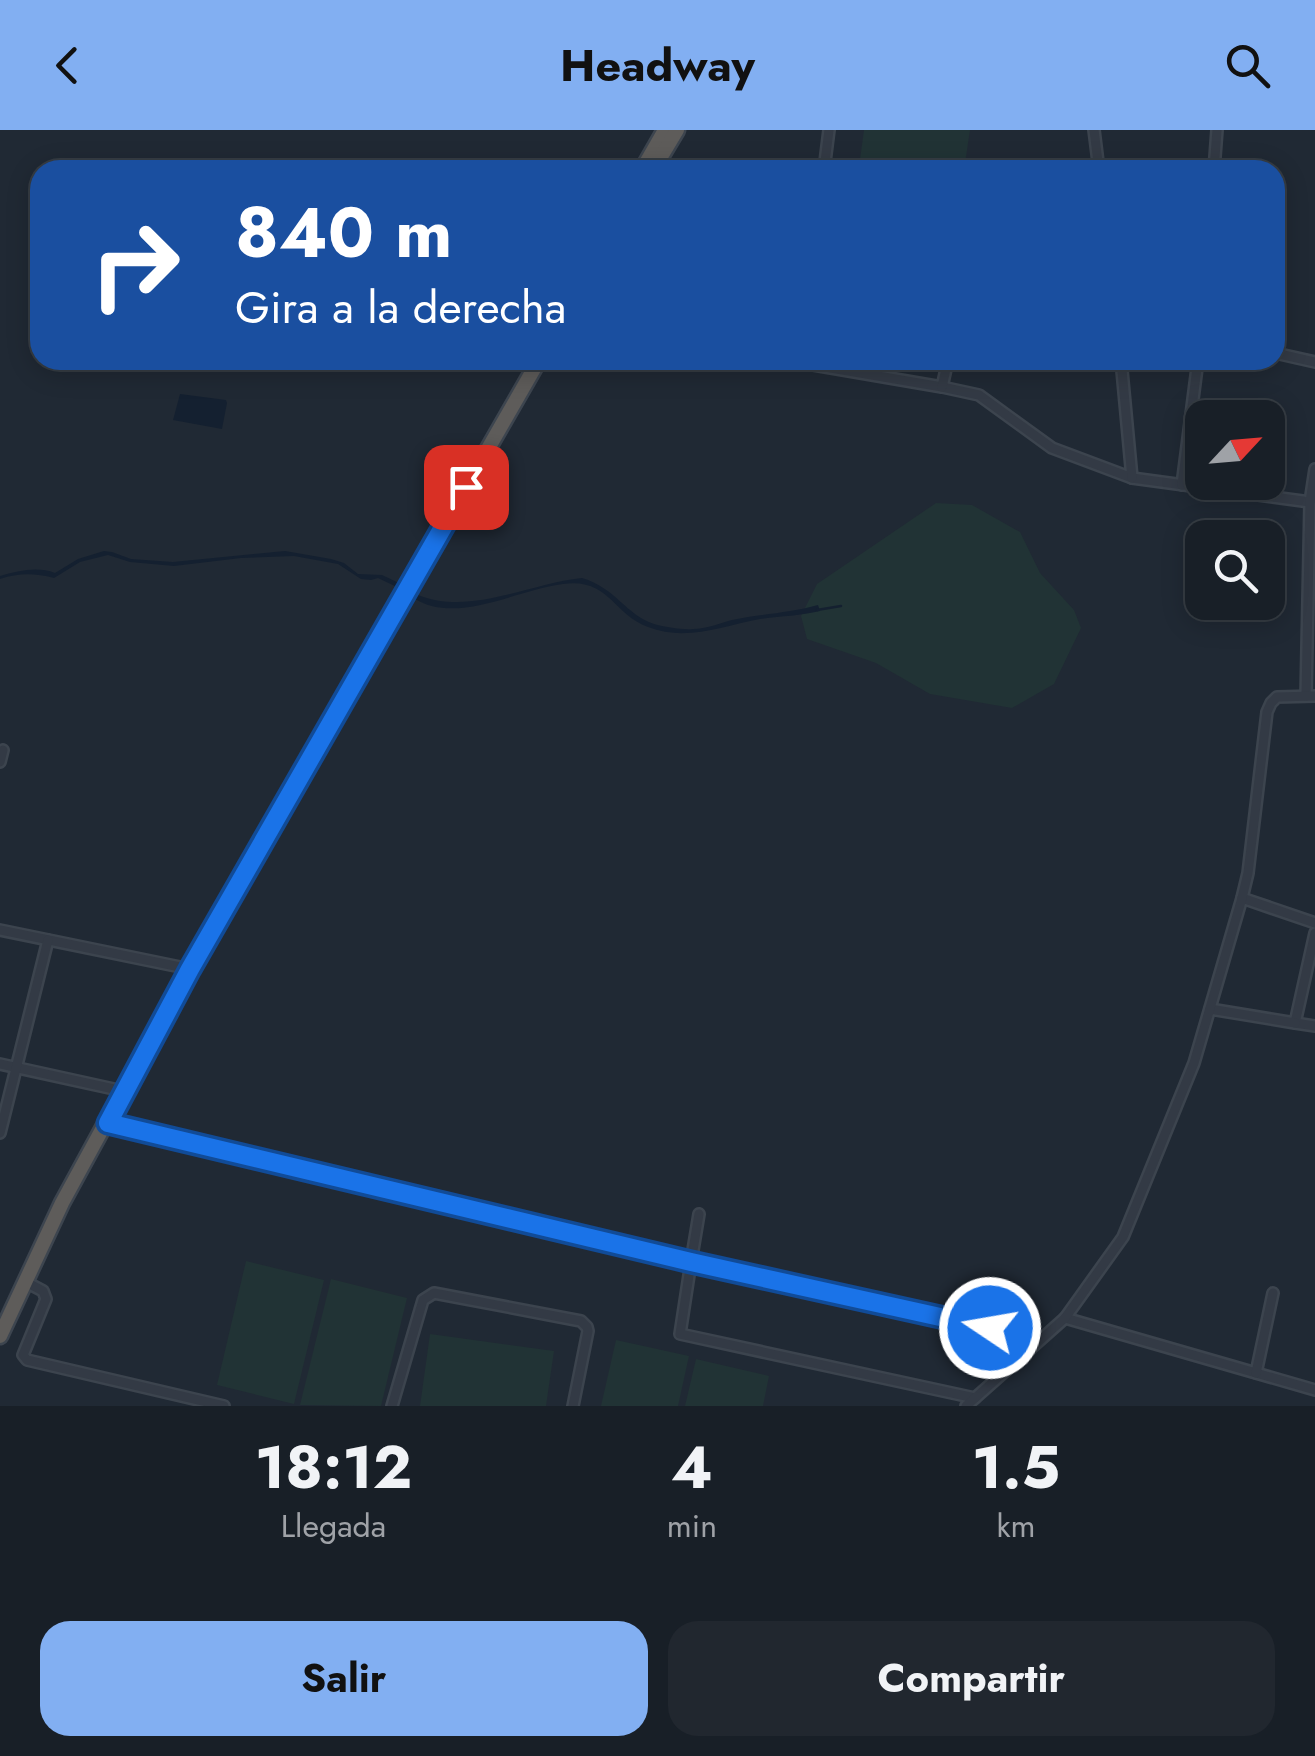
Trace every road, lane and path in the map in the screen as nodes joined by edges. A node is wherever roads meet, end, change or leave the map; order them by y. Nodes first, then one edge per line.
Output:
1 (666, 130) edge
2 (677, 130) edge
3 (829, 130) edge
4 (1094, 130) edge
5 (1217, 130) edge
6 (648, 160) edge
7 (658, 160) edge
8 (825, 160) edge
9 (1098, 160) edge
10 (1215, 160) edge
11 (1285, 355) edge
12 (1315, 362) edge
13 (532, 370) edge
14 (845, 370) edge
15 (946, 370) edge
16 (1122, 370) edge
17 (1197, 370) edge
18 (942, 387) junction
19 (1315, 469) edge
20 (1132, 478) junction
21 (1182, 485) junction
22 (1310, 502) junction
23 (1312, 561) edge
24 (1311, 696) edge
25 (3, 750) dead end
26 (0, 762) edge
27 (1242, 898) junction
28 (1315, 923) edge
29 (0, 930) edge
30 (1315, 933) edge
31 (48, 940) junction
32 (190, 969) junction
33 (1210, 1008) junction
34 (1295, 1023) junction
35 (1315, 1026) edge
36 (0, 1064) edge
37 (16, 1067) junction
38 (123, 1091) junction
39 (108, 1123) junction
40 (0, 1134) edge
41 (699, 1214) dead end
42 (691, 1262) junction
43 (22, 1287) junction
44 (1273, 1293) dead end
45 (1065, 1318) junction
46 (2, 1332) edge
47 (1036, 1344) junction
48 (1256, 1373) junction
49 (1315, 1390) edge
50 (975, 1398) junction
51 (224, 1406) edge
52 (392, 1406) edge
53 (573, 1406) edge
54 (966, 1406) edge

1 - 6 highway
2 - 7 highway
3 - 8 street
4 - 9 street
5 - 10 street
11 - 12 street
13 - 32 highway
14 - 18 street
15 - 18 street
16 - 20 street
17 - 21 street
18 - 20 street
19 - 22 street
20 - 21 street
21 - 22 street
22 - 23 street
23 - 24 street
24 - 27 street
25 - 26 street
27 - 28 street
27 - 33 street
29 - 31 street
30 - 34 street
31 - 32 street
31 - 37 street
32 - 38 highway
33 - 34 street
33 - 45 street
34 - 35 street
36 - 37 street
37 - 38 street
37 - 40 street
38 - 39 highway
39 - 42 street
39 - 43 highway
41 - 42 street
42 - 47 street
42 - 50 street
43 - 46 highway
43 - 51 street
44 - 48 street
45 - 47 street
45 - 48 street
47 - 50 street
48 - 49 street
50 - 54 street
52 - 53 street

